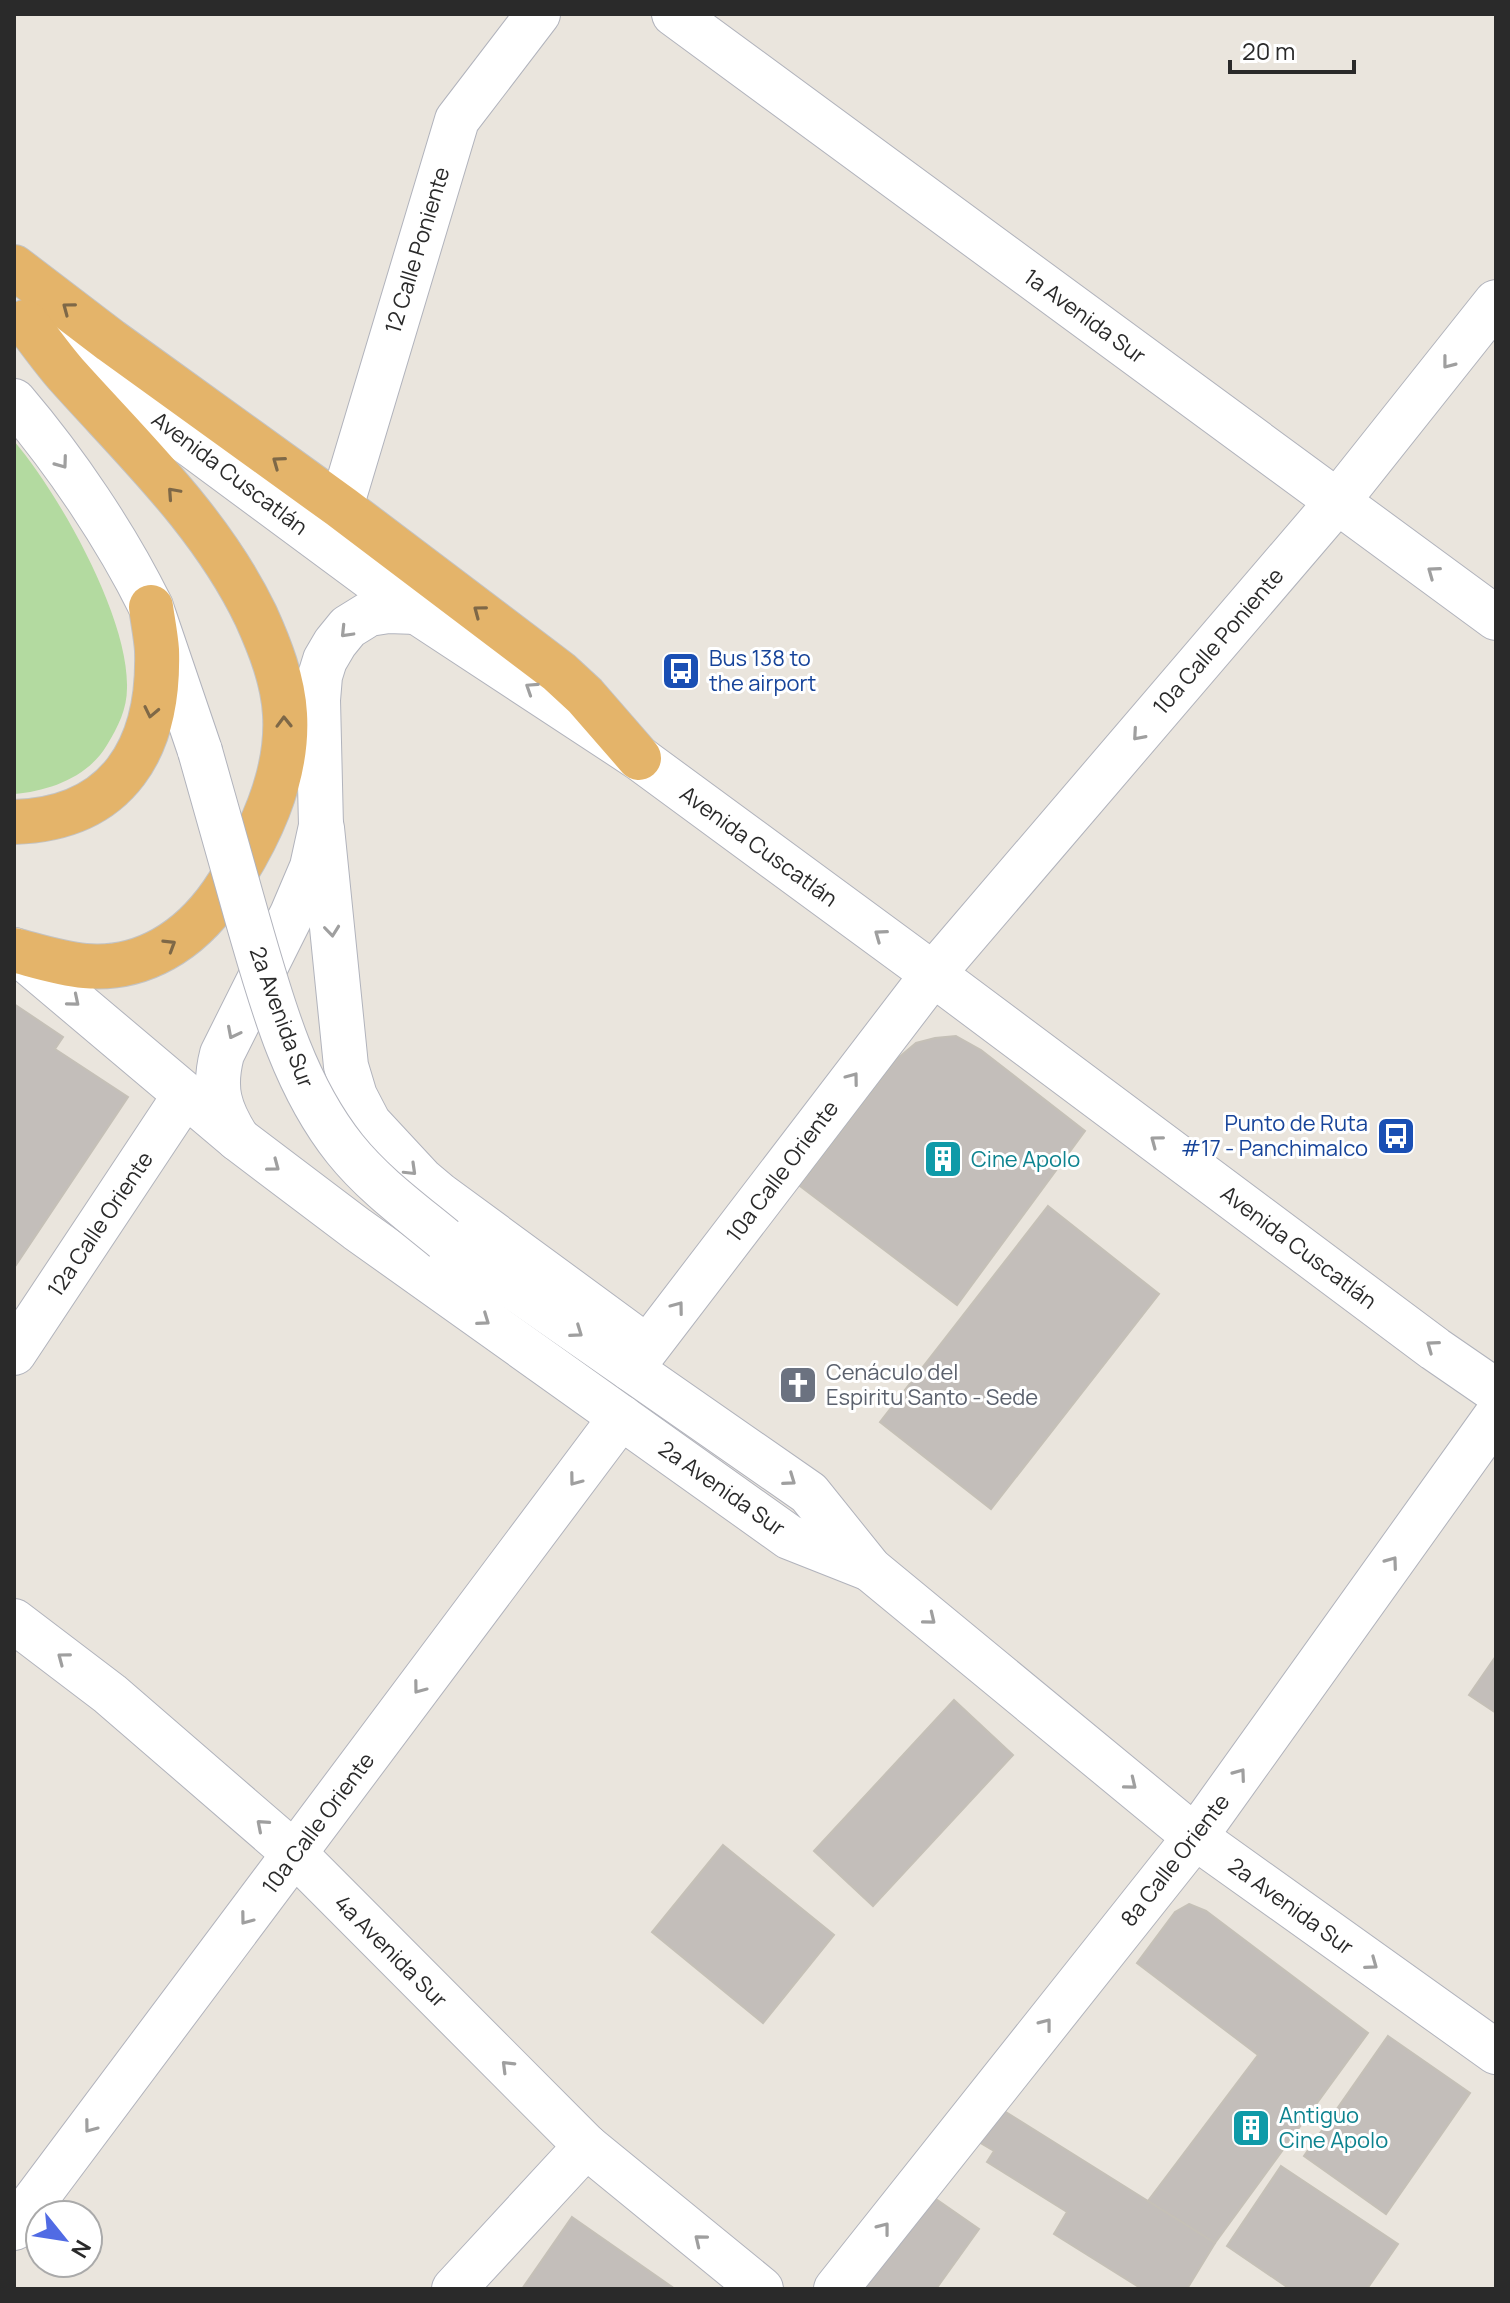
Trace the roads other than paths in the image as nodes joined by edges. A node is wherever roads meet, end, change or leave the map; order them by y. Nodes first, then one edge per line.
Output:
1 (538, 14) edge
2 (674, 14) edge
3 (14, 267) edge
4 (1496, 302) edge
5 (20, 318) edge
6 (14, 401) edge
7 (1337, 502) junction
8 (341, 507) junction
9 (151, 607) junction
10 (417, 612) junction
11 (1496, 618) edge
12 (639, 758) junction
13 (14, 822) edge
14 (321, 826) junction
15 (14, 950) edge
16 (933, 974) junction
17 (185, 1095) junction
18 (238, 1139) junction
19 (14, 1353) edge
20 (639, 1358) junction
21 (1496, 1391) edge
22 (1496, 1416) edge
23 (621, 1417) junction
24 (870, 1569) junction
25 (14, 1621) edge
26 (1195, 1837) junction
27 (295, 1854) junction
28 (1496, 2052) edge
29 (586, 2146) junction
30 (14, 2228) edge
31 (454, 2289) edge
32 (761, 2289) edge
33 (836, 2289) edge

1 - 8 street, 12 Calle Poniente
2 - 7 street, 1a Avenida Sur
8 -> 3 highway
4 -> 7 street, 10a Calle Poniente
5 - 10 street, Avenida Cuscatlán
15 -> 5 highway
6 -> 9 street, 2a Avenida Sur
11 -> 7 street, 1a Avenida Sur
7 -> 16 street, 10a Calle Poniente
12 -> 8 highway
9 -> 13 highway
9 -> 20 street, 2a Avenida Sur, bridge
12 -> 10 street, Avenida Cuscatlán
10 -> 14 street
16 -> 12 street, Avenida Cuscatlán
14 -> 18 street
14 -> 20 street, 2a Avenida Sur
15 -> 17 street, 2a Avenida Sur
20 -> 16 street, 10a Calle Oriente
21 -> 16 street, Avenida Cuscatlán
17 - 18 street, 2a Avenida Sur
17 - 19 street, 12a Calle Oriente
18 -> 23 street, 2a Avenida Sur
20 -> 24 street, 2a Avenida Sur
26 -> 22 street, 8a Calle Oriente
23 - 24 street, 2a Avenida Sur
23 -> 27 street, 10a Calle Oriente
24 -> 26 street, 2a Avenida Sur
27 -> 25 street, 4a Avenida Sur
26 -> 28 street, 2a Avenida Sur
33 -> 26 street, 8a Calle Oriente
29 -> 27 street, 4a Avenida Sur
27 -> 30 street, 10a Calle Oriente
29 - 31 street
32 -> 29 street, 4a Avenida Sur

